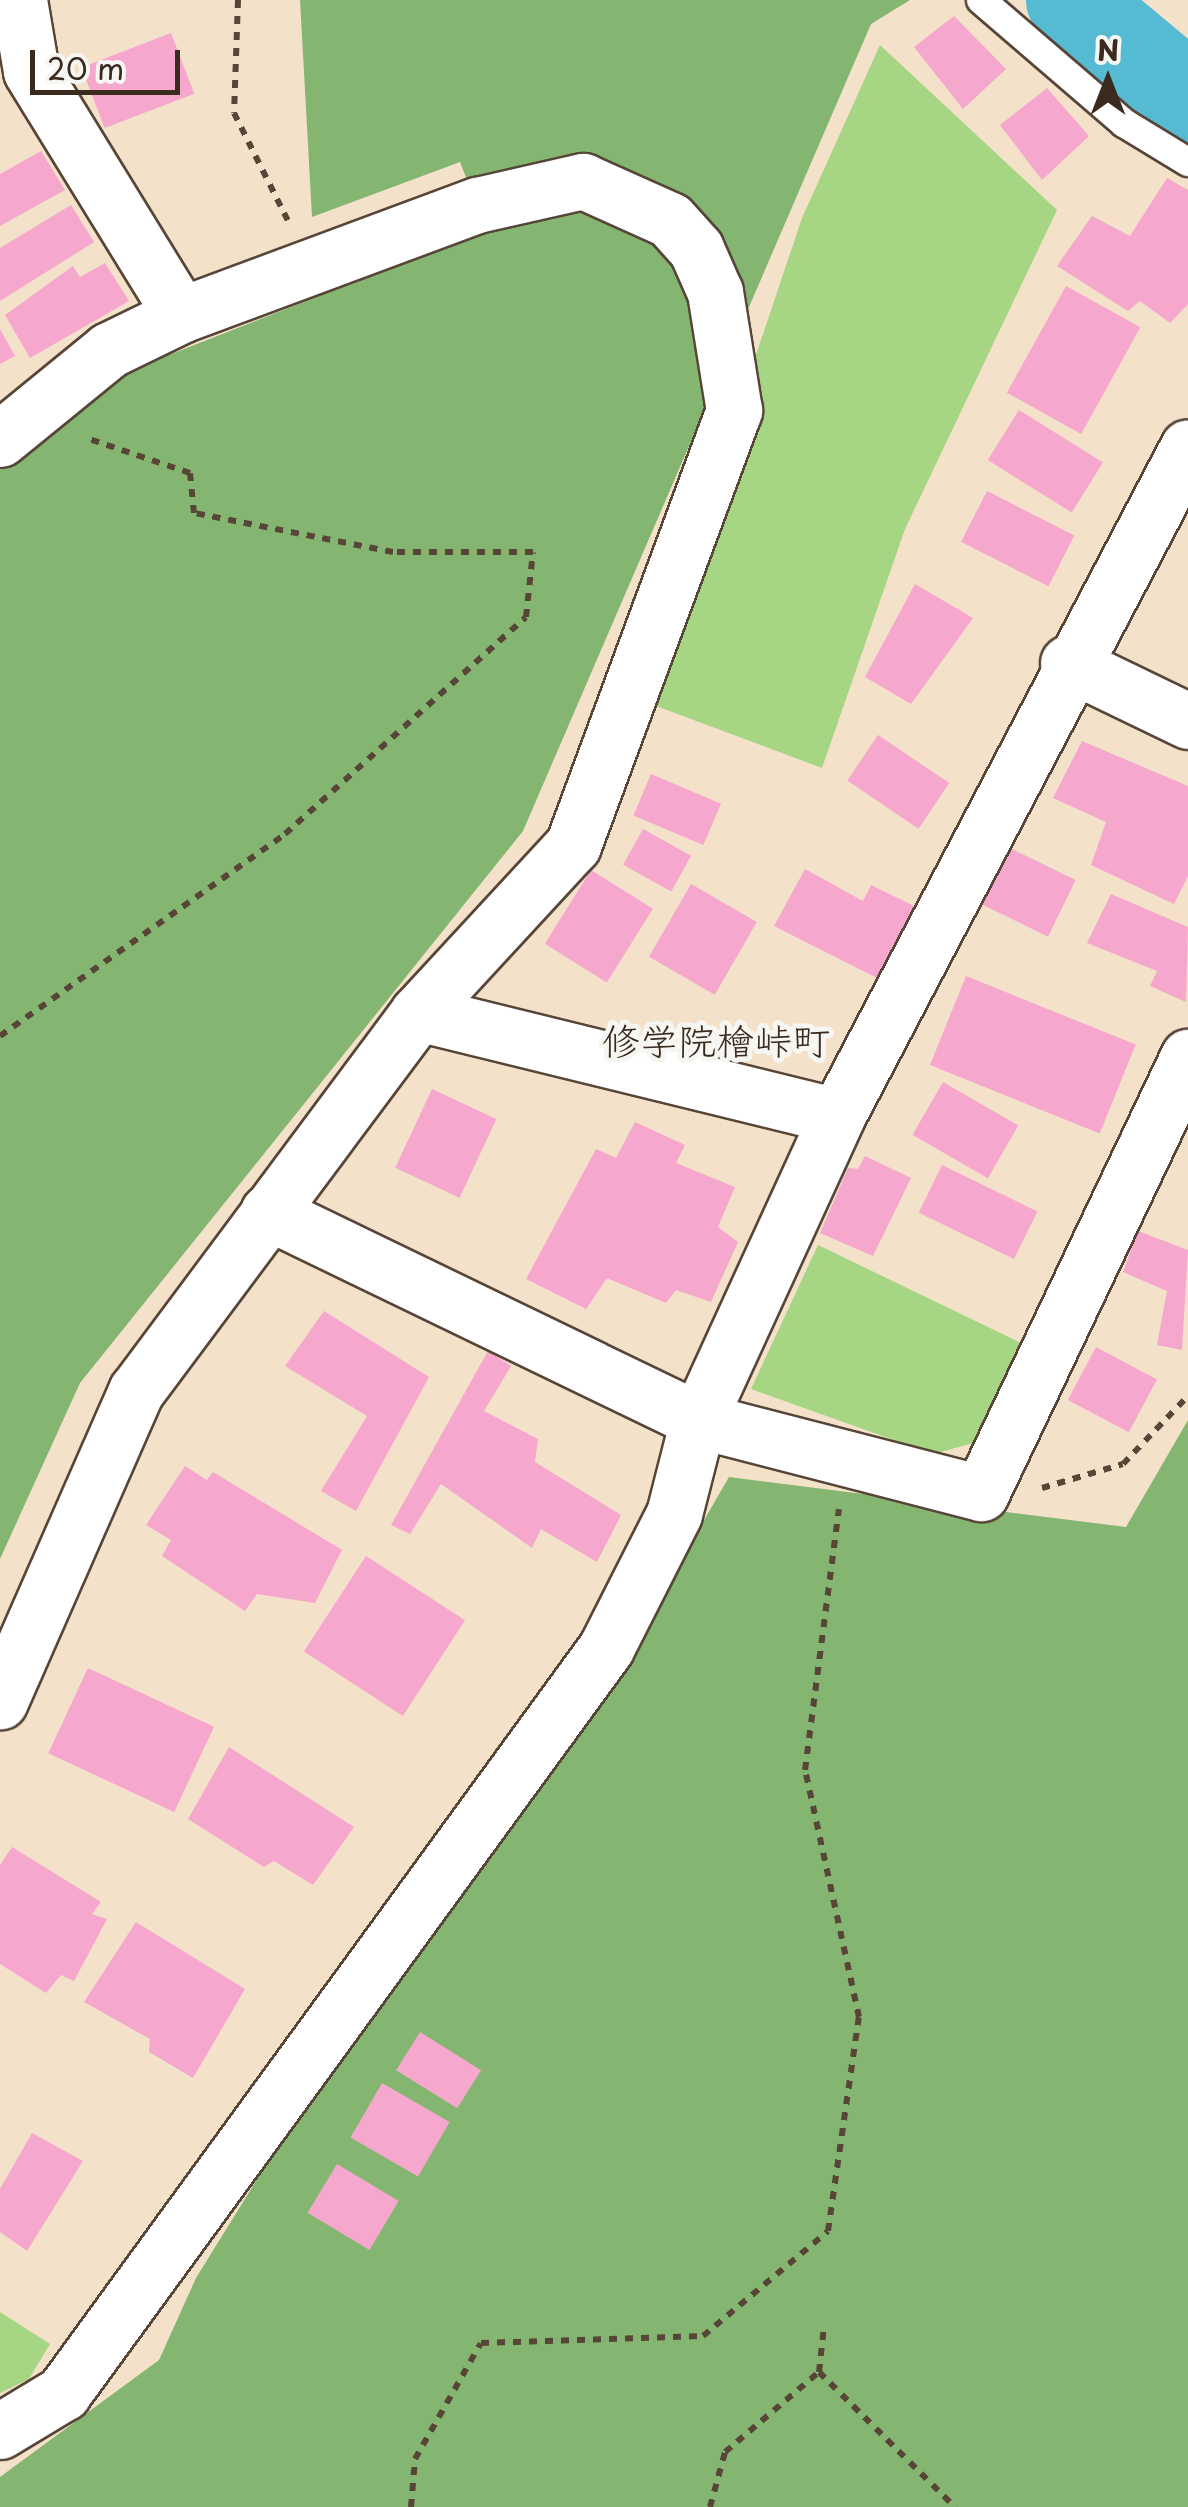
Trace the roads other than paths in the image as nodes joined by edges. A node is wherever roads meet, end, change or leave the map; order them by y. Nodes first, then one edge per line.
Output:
1 (19, 0) edge
2 (982, 0) edge
3 (15, 80) edge
4 (1188, 162) edge
5 (182, 316) junction
6 (14, 427) edge
7 (1188, 446) edge
8 (1068, 663) junction
9 (1188, 720) edge
10 (418, 1012) junction
11 (1188, 1058) edge
12 (838, 1116) junction
13 (268, 1212) junction
14 (698, 1420) junction
15 (0, 1701) edge
16 (0, 2432) edge

1 - 3 street
2 - 4 lane
3 - 5 street
5 - 6 street
5 - 10 street
7 - 8 street
8 - 9 street
8 - 12 street
10 - 12 street
10 - 13 street
11 - 14 street
12 - 14 street
13 - 14 street
13 - 15 street
14 - 16 street

